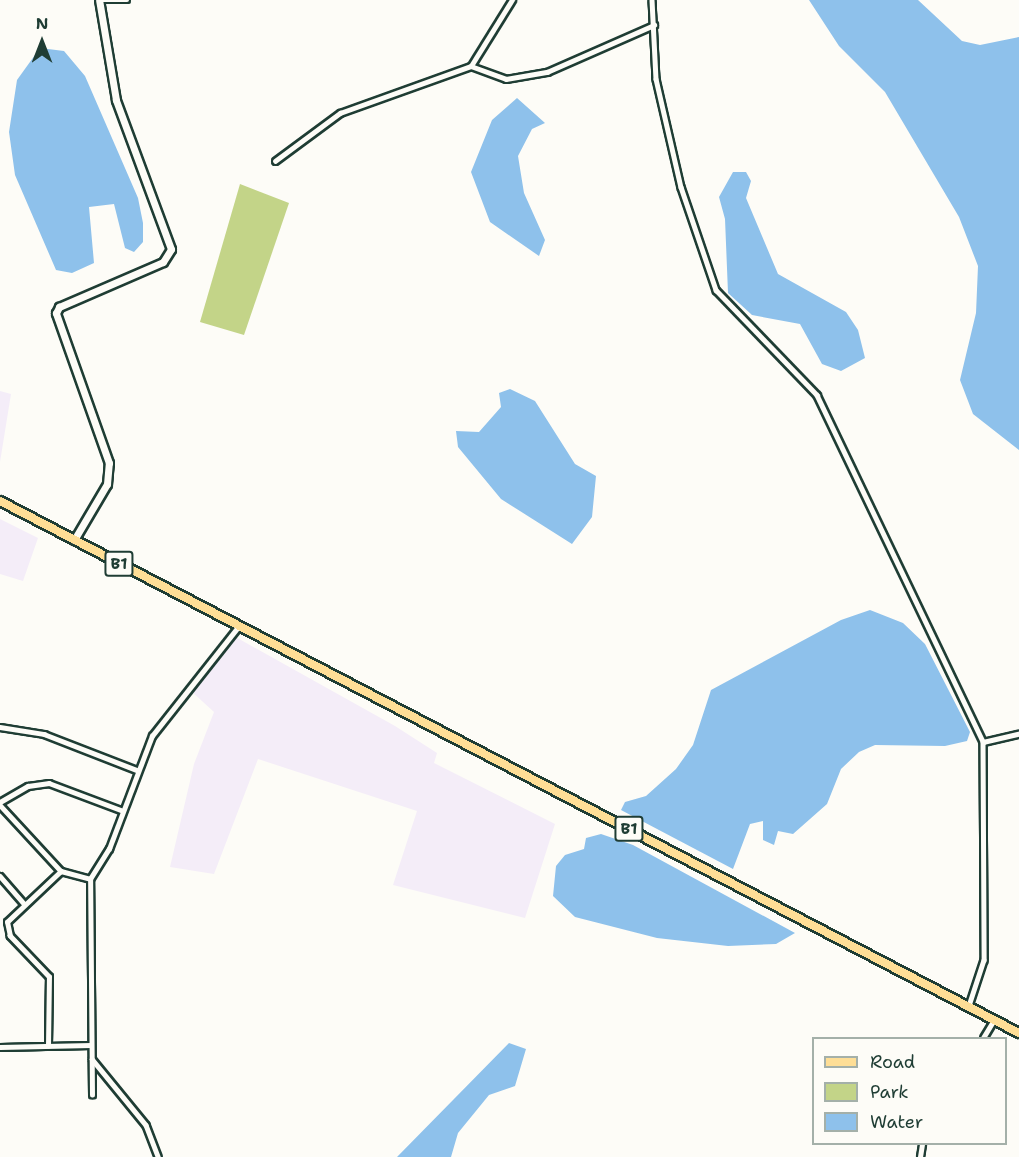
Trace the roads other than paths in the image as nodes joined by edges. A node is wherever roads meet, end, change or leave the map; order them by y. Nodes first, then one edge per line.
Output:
1 (99, 0) edge
2 (127, 0) edge
3 (512, 0) edge
4 (652, 0) edge
5 (654, 25) junction
6 (471, 66) junction
7 (275, 162) dead end
8 (0, 501) edge
9 (74, 540) junction
10 (239, 626) junction
11 (0, 727) edge
12 (1019, 734) edge
13 (984, 742) junction
14 (137, 770) junction
15 (0, 804) edge
16 (121, 810) junction
17 (61, 871) junction
18 (0, 876) edge
19 (90, 879) junction
20 (24, 904) junction
21 (969, 1006) junction
22 (994, 1020) junction
23 (1019, 1033) edge
24 (984, 1037) edge
25 (91, 1045) junction
26 (48, 1046) junction
27 (0, 1047) edge
28 (92, 1059) junction
29 (92, 1095) dead end
30 (158, 1157) edge

1 - 2 street
1 - 9 street
3 - 6 street
4 - 5 street
5 - 6 street
5 - 13 street
6 - 7 street
8 - 9 main road, B1
9 - 10 main road, B1
10 - 14 street
10 - 21 main road, B1
11 - 14 street
12 - 13 street
13 - 21 street
14 - 16 street
15 - 16 street
15 - 17 street
16 - 19 street
17 - 19 street
17 - 20 street
18 - 20 street
19 - 25 street
20 - 26 street
21 - 22 main road, B1
22 - 23 main road, B1
22 - 24 street
25 - 26 street
25 - 28 street
26 - 27 street
28 - 29 street
28 - 30 street

